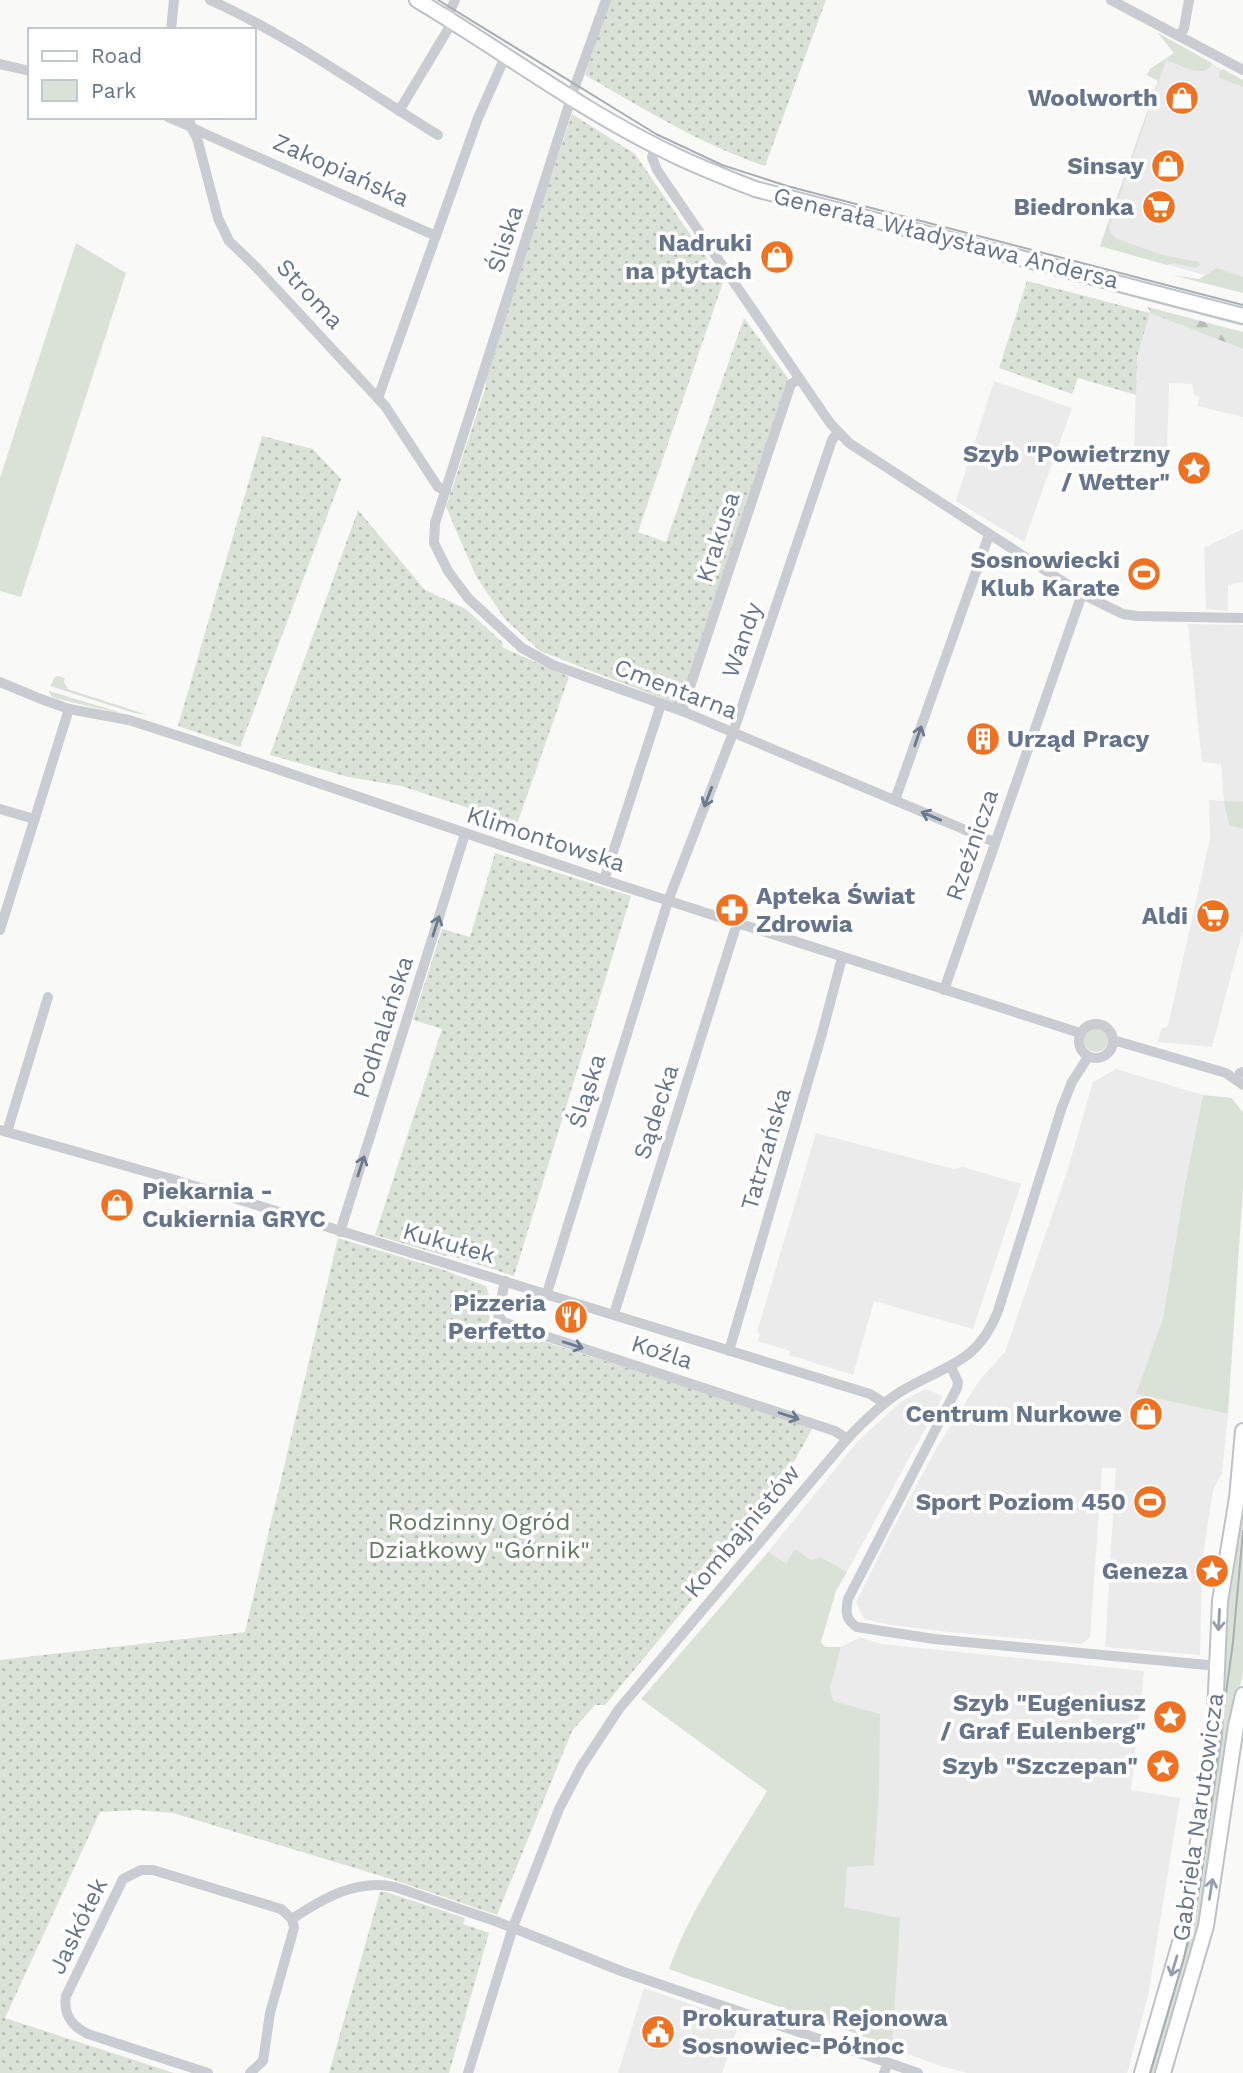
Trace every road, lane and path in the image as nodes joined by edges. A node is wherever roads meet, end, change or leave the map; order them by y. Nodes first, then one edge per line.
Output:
1 (174, 0) edge
2 (210, 0) edge
3 (418, 0) edge
4 (455, 0) edge
5 (606, 0) edge
6 (1111, 0) edge
7 (1189, 0) edge
8 (450, 20) junction
9 (171, 28) edge
10 (1180, 36) junction
11 (505, 57) junction
12 (0, 64) edge
13 (1243, 70) edge
14 (28, 71) edge
15 (573, 97) junction
16 (399, 111) junction
17 (190, 122) edge
18 (438, 135) dead end
19 (654, 146) junction
20 (436, 236) junction
21 (1243, 316) edge
22 (799, 379) junction
23 (378, 398) junction
24 (838, 432) junction
25 (446, 491) junction
26 (989, 535) junction
27 (1082, 594) junction
28 (1243, 618) edge
29 (0, 682) edge
30 (661, 704) junction
31 (69, 709) junction
32 (682, 711) junction
33 (733, 733) junction
34 (895, 800) junction
35 (0, 809) edge
36 (34, 820) junction
37 (466, 834) junction
38 (994, 842) junction
39 (604, 880) junction
40 (668, 901) junction
41 (737, 923) junction
42 (0, 930) edge
43 (842, 958) junction
44 (944, 990) junction
45 (48, 997) dead end
46 (1080, 1033) junction
47 (1113, 1040) junction
48 (1088, 1056) junction
49 (1226, 1073) junction
50 (1242, 1073) edge
51 (1243, 1085) edge
52 (4, 1130) edge
53 (340, 1231) junction
54 (505, 1281) junction
55 (547, 1293) junction
56 (614, 1314) junction
57 (729, 1351) junction
58 (951, 1367) junction
59 (884, 1403) junction
60 (1243, 1430) edge
61 (847, 1439) junction
62 (1218, 1666) junction
63 (1243, 1695) edge
64 (292, 1919) junction
65 (513, 1927) junction
66 (886, 2068) edge
67 (208, 2073) edge
68 (250, 2073) edge
69 (468, 2073) edge
70 (918, 2073) edge
71 (1142, 2073) edge
72 (1163, 2073) edge

1 - 9 street
2 - 16 street
3 - 8 street, Generała Władysława Andersa
4 - 8 street
5 - 15 street, Śliska
6 - 10 street
7 - 10 street
8 - 11 street, Generała Władysława Andersa
8 - 16 street
10 - 13 street
11 - 15 street, Generała Władysława Andersa
11 - 20 street
12 - 14 street
15 - 19 street, Generała Władysława Andersa
15 - 25 street, Śliska
16 - 18 street
17 - 20 street, Zakopiańska
17 - 23 street, Stroma
19 - 21 street, Generała Władysława Andersa
19 - 22 street
20 - 23 street
22 - 24 street
22 - 32 street, Krakusa
23 - 25 street, Stroma
24 - 26 street
24 - 33 street, Wandy
25 - 30 street, Cmentarna
26 - 27 street
34 -> 26 street
27 - 28 street
27 - 38 street, Rzeźnicza
29 - 31 street, Klimontowska
30 - 32 street, Cmentarna
30 - 39 street
31 - 36 street
31 - 37 street, Klimontowska
32 - 33 street, Cmentarna
33 - 34 street, Cmentarna
33 -> 40 street, Wandy
38 -> 34 street, Cmentarna
35 - 36 street
36 - 42 street
37 - 39 street, Klimontowska
53 -> 37 street, Podhalańska
38 - 44 street, Rzeźnicza
39 - 40 street, Klimontowska
40 - 41 street, Klimontowska
40 - 55 street, Śląska
41 - 43 street, Klimontowska
41 - 56 street, Sądecka
43 - 44 street, Klimontowska
43 - 57 street, Tatrzańska
44 - 46 street, Klimontowska
45 - 52 street
46 - 47 street
46 - 48 street
47 - 48 street
47 - 49 street
48 - 58 street, Kombajnistów
49 - 50 street
49 - 51 street
52 - 53 street, Kukułek
53 - 54 street, Kukułek
54 - 55 street, Kukułek
54 -> 61 street, Koźla
55 - 56 street, Kukułek
56 - 57 street, Kukułek
57 - 59 street, Kukułek
58 - 59 street, Kombajnistów
58 - 62 street
59 - 61 street, Kombajnistów
60 -> 62 street, Gabriela Narutowicza
61 - 65 street, Kombajnistów
62 -> 71 street, Gabriela Narutowicza
72 -> 63 street, Gabriela Narutowicza
64 - 65 street
64 - 67 street, Jaskółek
64 - 68 street
65 - 66 street
65 - 69 street, Kombajnistów
66 - 70 street

